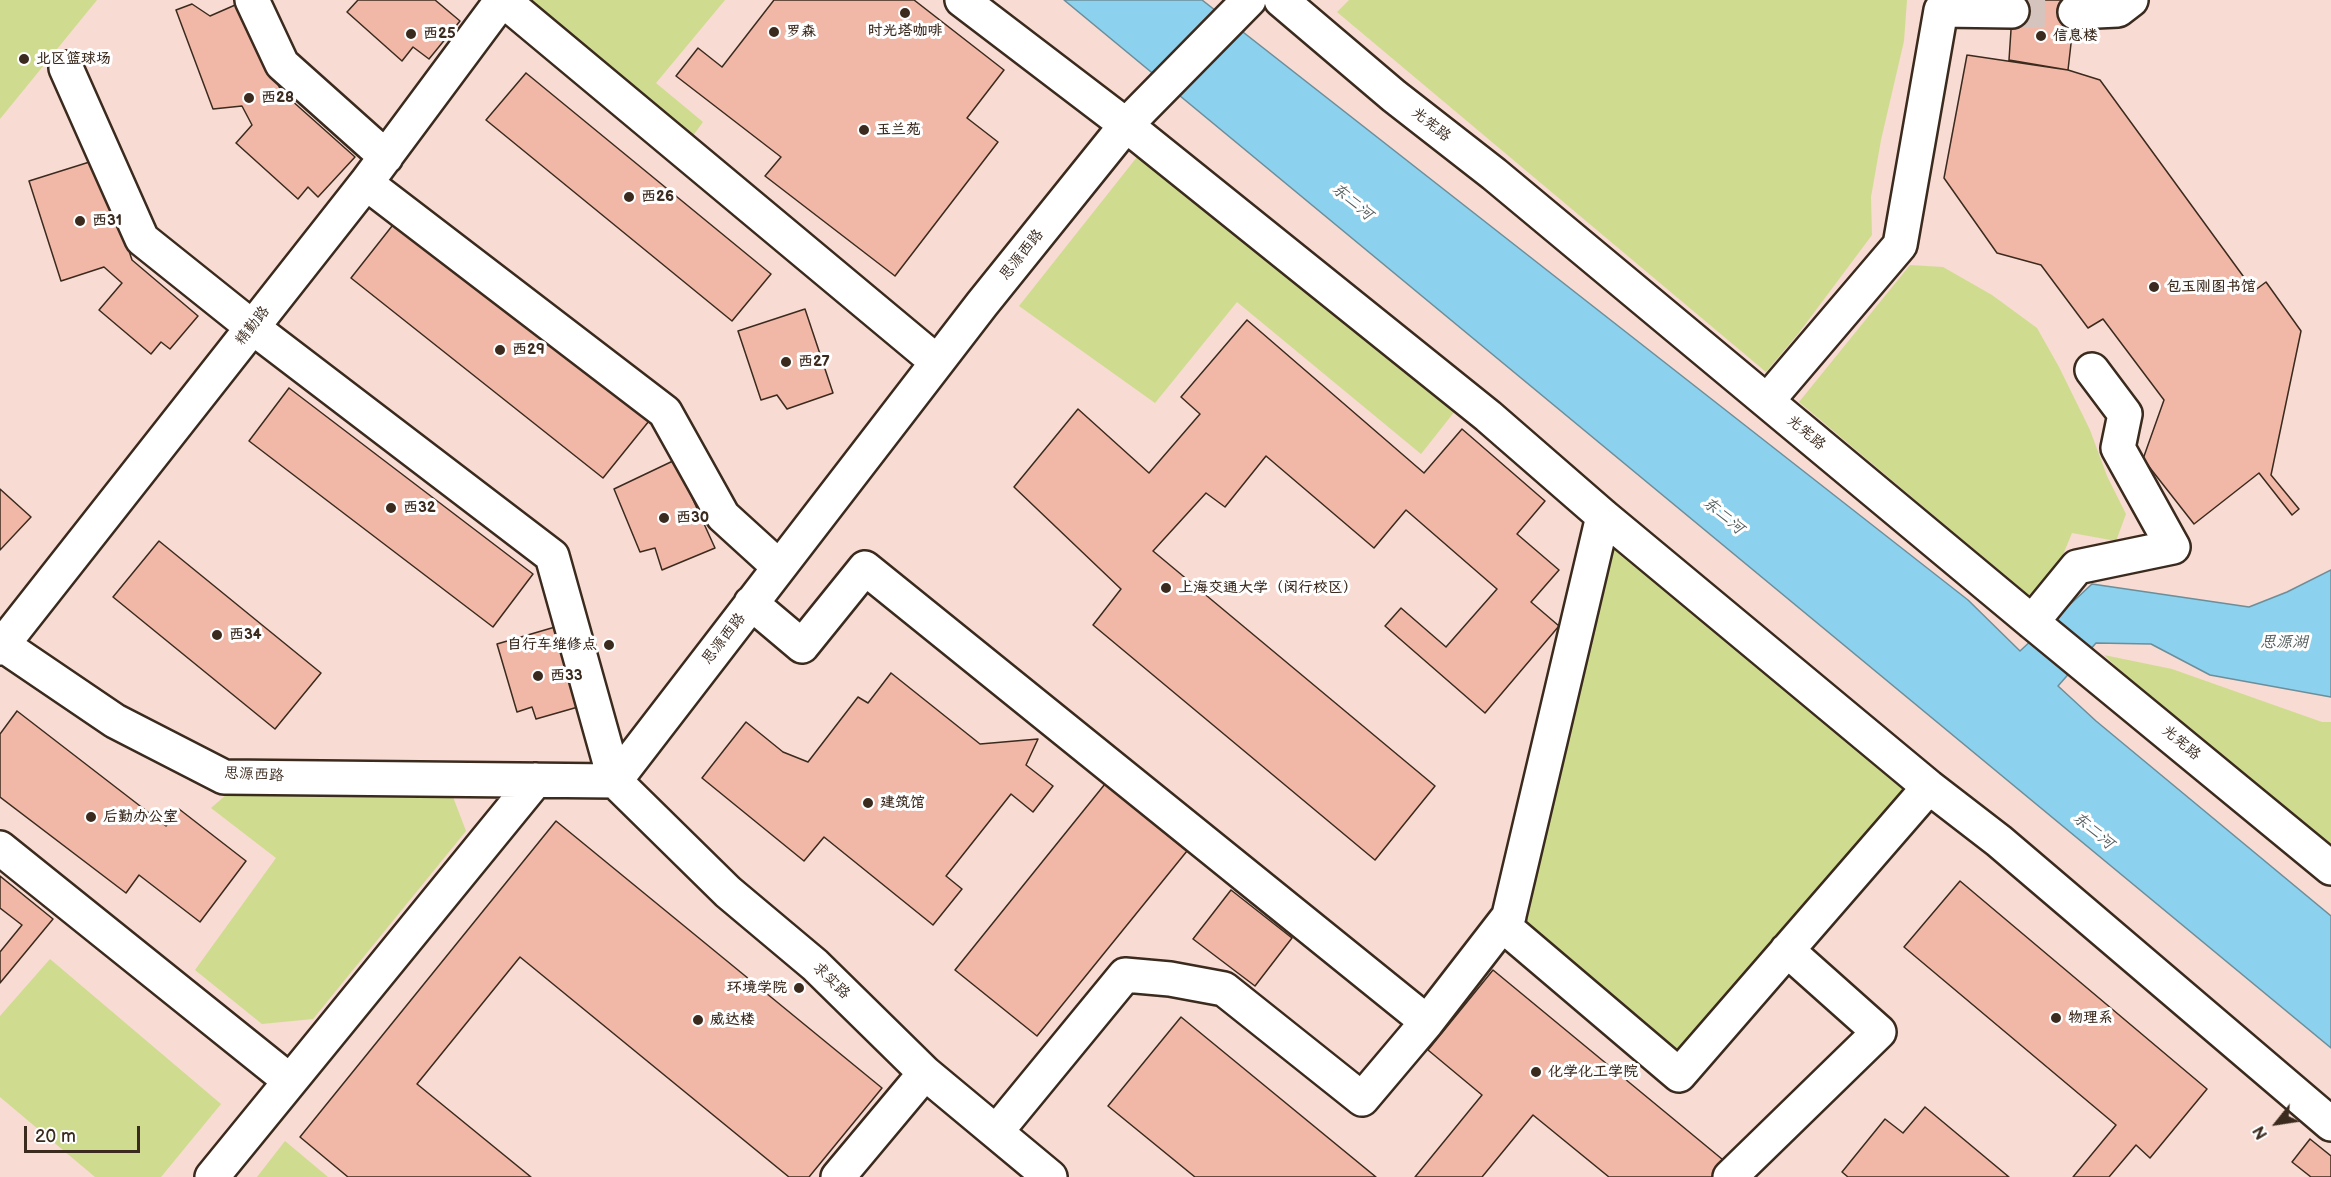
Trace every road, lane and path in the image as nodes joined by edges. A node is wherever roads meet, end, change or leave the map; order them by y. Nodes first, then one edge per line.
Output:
1 (252, 0) edge
2 (503, 0) edge
3 (962, 0) edge
4 (1281, 0) edge
5 (1248, 1) edge
6 (2124, 5) edge
7 (2013, 11) tunnel mouth
8 (2075, 12) tunnel mouth
9 (66, 68) dead end
10 (1126, 125) junction
11 (386, 157) junction
12 (366, 183) junction
13 (252, 327) junction
14 (938, 362) junction
15 (2092, 370) dead end
16 (1767, 401) junction
17 (1603, 516) junction
18 (779, 567) junction
19 (751, 603) junction
20 (2032, 622) junction
21 (1, 645) edge
22 (536, 780) junction
23 (615, 781) junction
24 (1929, 787) junction
25 (0, 848) edge
26 (2331, 868) edge
27 (1509, 916) junction
28 (1787, 950) junction
29 (1427, 1022) junction
30 (925, 1073) junction
31 (290, 1081) junction
32 (2331, 1124) edge
33 (996, 1132) junction
34 (212, 1177) edge
35 (838, 1177) edge
36 (1050, 1177) edge
37 (1730, 1177) edge

1 - 11 street
2 - 11 street, 精勤路
2 - 14 street
3 - 10 street
4 - 16 street, 光宪路
5 - 10 street, 思源西路
6 - 8 street
7 - 16 street
9 - 13 street
10 - 14 street, 思源西路
10 - 17 street
11 - 12 street, 精勤路
12 - 13 street, 精勤路
12 - 18 street
13 - 21 street, 精勤路
13 - 23 street
14 - 18 street, 思源西路
15 - 20 street
16 - 20 street, 光宪路
17 - 24 street
17 - 27 street
18 - 19 street, 思源西路
19 - 23 street, 思源西路
19 - 29 street
20 - 26 street, 光宪路
21 - 22 street, 思源西路
22 - 23 street, 思源西路
22 - 31 street
23 - 30 street, 求实路
24 - 28 street
24 - 32 street
25 - 31 street
27 - 28 street
27 - 29 street
28 - 37 street
29 - 33 street
30 - 33 street, 求实路
30 - 35 street
31 - 34 street
33 - 36 street, 求实路

